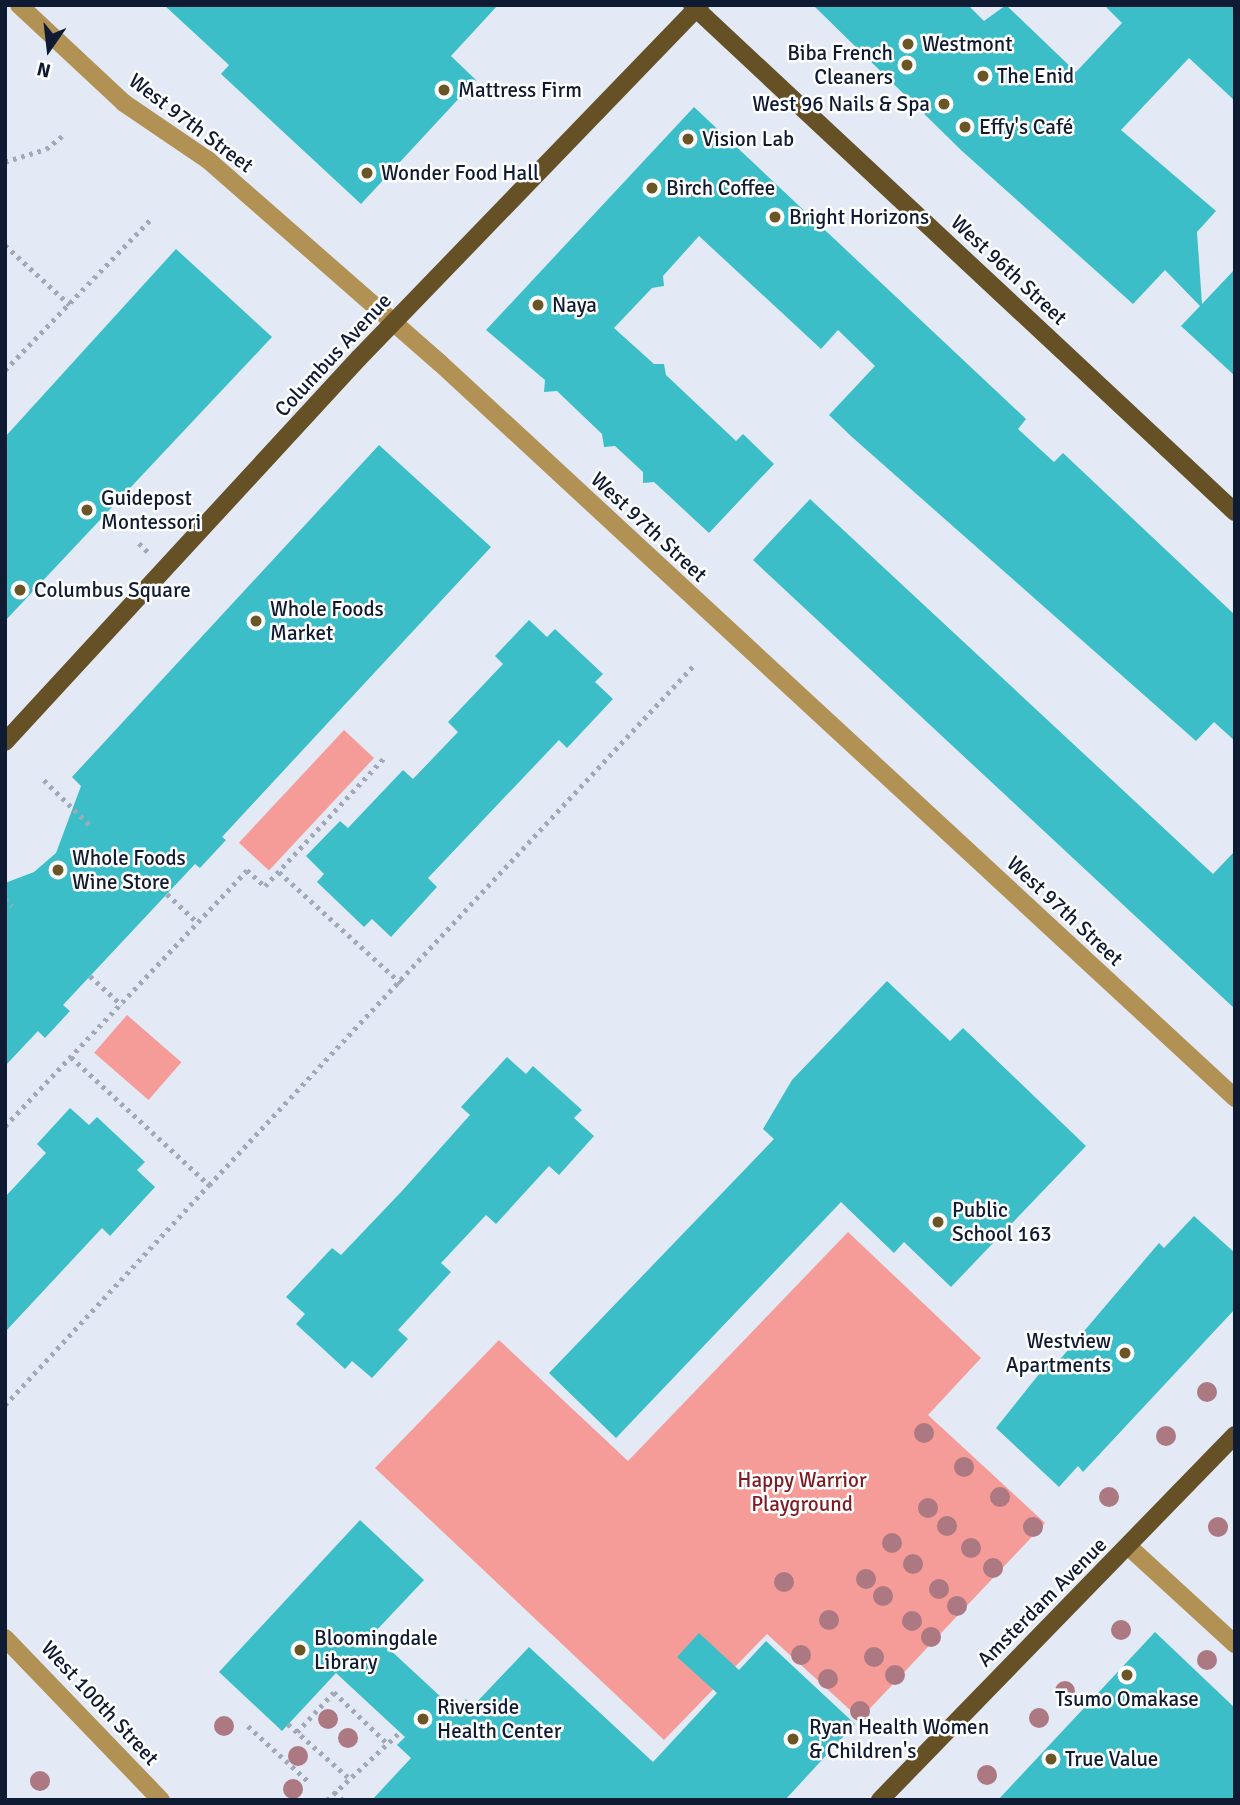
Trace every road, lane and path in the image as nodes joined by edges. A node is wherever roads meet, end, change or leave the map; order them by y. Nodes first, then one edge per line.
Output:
1 (19, 5) edge
2 (696, 7) edge
3 (63, 135) dead end
4 (5, 162) edge
5 (152, 218) dead end
6 (5, 244) edge
7 (70, 305) junction
8 (394, 324) junction
9 (5, 370) edge
10 (1235, 512) edge
11 (139, 543) dead end
12 (148, 552) dead end
13 (695, 664) dead end
14 (5, 741) edge
15 (385, 757) dead end
16 (44, 780) dead end
17 (90, 825) dead end
18 (279, 872) junction
19 (167, 894) dead end
20 (5, 899) edge
21 (12, 906) dead end
22 (197, 922) junction
23 (90, 976) dead end
24 (401, 983) junction
25 (122, 1004) junction
26 (71, 1057) junction
27 (1235, 1098) edge
28 (5, 1126) edge
29 (209, 1185) junction
30 (5, 1405) edge
31 (1235, 1435) edge
32 (1129, 1547) junction
33 (5, 1638) edge
34 (1235, 1644) edge
35 (288, 1724) dead end
36 (248, 1726) dead end
37 (297, 1732) junction
38 (400, 1732) dead end
39 (387, 1743) junction
40 (348, 1777) junction
41 (308, 1781) dead end
42 (334, 1792) junction
43 (161, 1800) edge
44 (327, 1800) edge
45 (343, 1800) edge
46 (880, 1800) edge

1 - 8 street, West 97th Street
2 - 8 main road, Columbus Avenue
2 - 10 main road, West 96th Street
3 - 4 path
5 - 7 path
6 - 7 path
7 - 9 path
8 - 14 main road, Columbus Avenue
8 - 27 street, West 97th Street
11 - 12 path
13 - 24 path
15 - 18 path
16 - 17 path
18 - 22 path
18 - 24 path
19 - 22 path
20 - 21 path
22 - 25 path
23 - 25 path
24 - 29 path
25 - 26 path
26 - 28 path
26 - 29 path
29 - 30 path
31 - 32 main road, Amsterdam Avenue
32 - 34 street
32 - 46 main road, Amsterdam Avenue
33 - 43 street, West 100th Street
35 - 37 path
36 - 41 path
37 - 39 path
37 - 40 path
38 - 39 path
39 - 40 path
40 - 42 path
42 - 44 path
42 - 45 path

